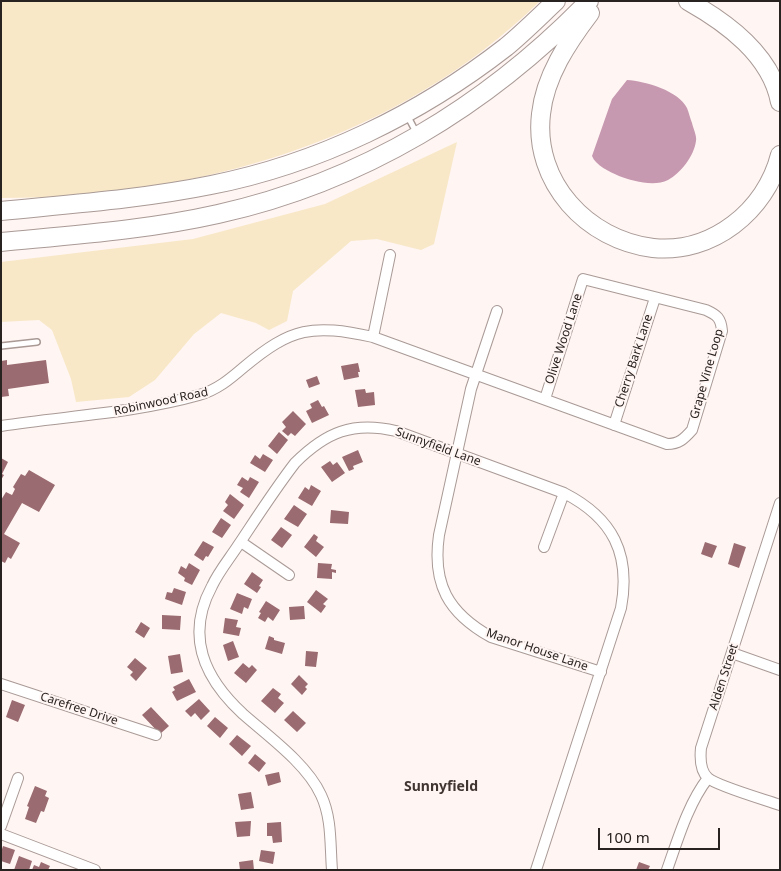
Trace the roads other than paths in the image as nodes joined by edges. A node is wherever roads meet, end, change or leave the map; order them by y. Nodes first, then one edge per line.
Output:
1 (556, 1) edge
2 (589, 1) edge
3 (599, 1) edge
4 (688, 1) edge
5 (780, 102) edge
6 (406, 113) junction
7 (418, 136) junction
8 (780, 155) edge
9 (86, 202) junction
10 (1, 205) edge
11 (1, 210) edge
12 (1, 242) edge
13 (390, 256) dead end
14 (583, 279) joint
15 (655, 298) junction
16 (497, 310) dead end
17 (373, 337) junction
18 (37, 342) dead end
19 (1, 346) edge
20 (476, 374) junction
21 (544, 399) junction
22 (614, 425) junction
23 (1, 426) edge
24 (457, 454) junction
25 (564, 493) junction
26 (780, 503) edge
27 (775, 534) edge
28 (241, 542) junction
29 (544, 547) dead end
30 (290, 575) dead end
31 (732, 653) junction
32 (780, 670) edge
33 (601, 672) junction
34 (1, 684) edge
35 (156, 735) dead end
36 (18, 778) dead end
37 (708, 778) junction
38 (780, 805) edge
39 (1, 826) edge
40 (1, 834) edge
41 (95, 870) edge
42 (332, 870) edge
43 (536, 870) edge
44 (668, 870) edge

1 - 6 highway
2 - 7 highway
3 - 8 highway
4 - 5 highway
6 - 7 lane
6 - 9 highway
7 - 12 highway
9 - 10 highway
9 - 11 highway
13 - 17 street
14 - 15 street, Grape Vine Loop
14 - 21 street, Olive Wood Lane
15 - 22 street, Cherry Bark Lane
15 - 22 street, Grape Vine Loop
16 - 20 street, Manor House Lane
17 - 20 street, Robinwood Road
17 - 23 street, Robinwood Road
18 - 19 lane
20 - 21 street, Grape Vine Loop
20 - 24 street, Manor House Lane
21 - 22 street, Grape Vine Loop
24 - 25 street, Sunnyfield Lane
24 - 28 street, Sunnyfield Lane
24 - 33 street, Manor House Lane
25 - 29 street
25 - 33 street, Sunnyfield Lane
26 - 27 street, Alden Street
27 - 31 street, Alden Street
28 - 30 street
28 - 42 street, Sunnyfield Lane
31 - 32 street
31 - 37 street, Alden Street
33 - 43 street, Sunnyfield Lane
34 - 35 street, Carefree Drive
36 - 39 street
37 - 38 street
37 - 44 street
40 - 41 street

